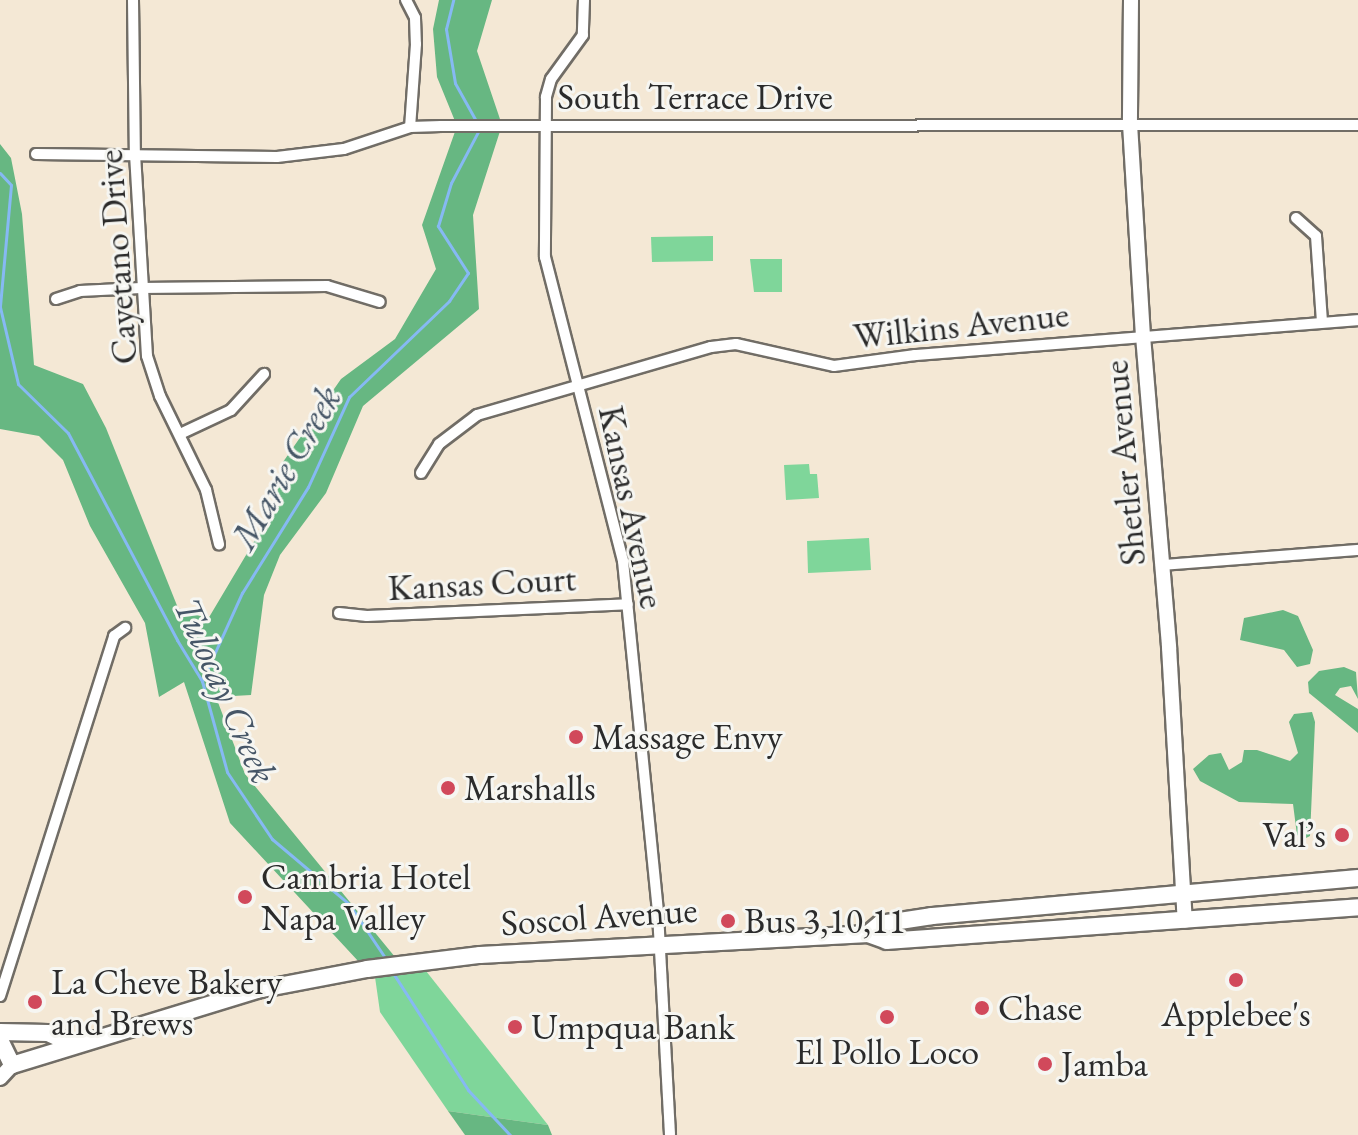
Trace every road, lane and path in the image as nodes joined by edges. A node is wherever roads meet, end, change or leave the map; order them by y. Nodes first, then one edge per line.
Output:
1 (133, 0) edge
2 (406, 0) edge
3 (584, 0) edge
4 (1131, 0) edge
5 (1130, 124) junction
6 (545, 125) junction
7 (1358, 125) edge
8 (410, 127) junction
9 (36, 154) dead end
10 (135, 154) junction
11 (1296, 218) dead end
12 (141, 288) junction
13 (56, 299) dead end
14 (380, 302) dead end
15 (1358, 320) edge
16 (1322, 322) junction
17 (1143, 336) junction
18 (264, 374) dead end
19 (577, 388) junction
20 (180, 434) junction
21 (421, 473) dead end
22 (219, 544) dead end
23 (1358, 550) edge
24 (1163, 565) junction
25 (628, 604) junction
26 (339, 613) dead end
27 (125, 628) dead end
28 (1358, 878) edge
29 (1183, 895) junction
30 (1358, 907) edge
31 (1185, 921) junction
32 (868, 934) junction
33 (660, 945) junction
34 (0, 994) edge
35 (0, 1032) edge
36 (0, 1040) edge
37 (72, 1044) junction
38 (6, 1066) edge
39 (0, 1078) edge
40 (670, 1135) edge

1 - 10 street, Cayetano Drive
2 - 8 street
3 - 6 street, Kansas Avenue
4 - 5 street, Shetler Avenue
5 - 6 street, South Terrace Drive
5 - 7 street, South Terrace Drive
5 - 17 street, Shetler Avenue
6 - 8 street, South Terrace Drive
6 - 19 street, Kansas Avenue
8 - 10 street, South Terrace Drive
9 - 10 street, South Terrace Drive
10 - 12 street, Cayetano Drive
11 - 16 street
12 - 13 street
12 - 14 street
12 - 20 street, Cayetano Drive
15 - 16 street, Wilkins Avenue
16 - 17 street, Wilkins Avenue
17 - 19 street, Wilkins Avenue
17 - 24 street, Shetler Avenue
18 - 20 street
19 - 21 street, Wilkins Avenue
19 - 25 street, Kansas Avenue
20 - 22 street, Cayetano Drive
23 - 24 street
24 - 29 street, Shetler Avenue
25 - 26 street, Kansas Court
25 - 33 street, Kansas Avenue
27 - 34 street
28 - 29 main road, Soscol Avenue
29 - 31 street, Shetler Avenue
29 - 32 main road, Soscol Avenue
30 - 31 main road, Soscol Avenue
31 - 32 main road, Soscol Avenue
32 - 33 main road, Soscol Avenue
33 - 37 main road, Soscol Avenue
33 - 40 street, Kansas Avenue
35 - 37 main road
36 - 38 main road
37 - 38 main road, Soscol Avenue
38 - 39 street, Soscol Avenue

